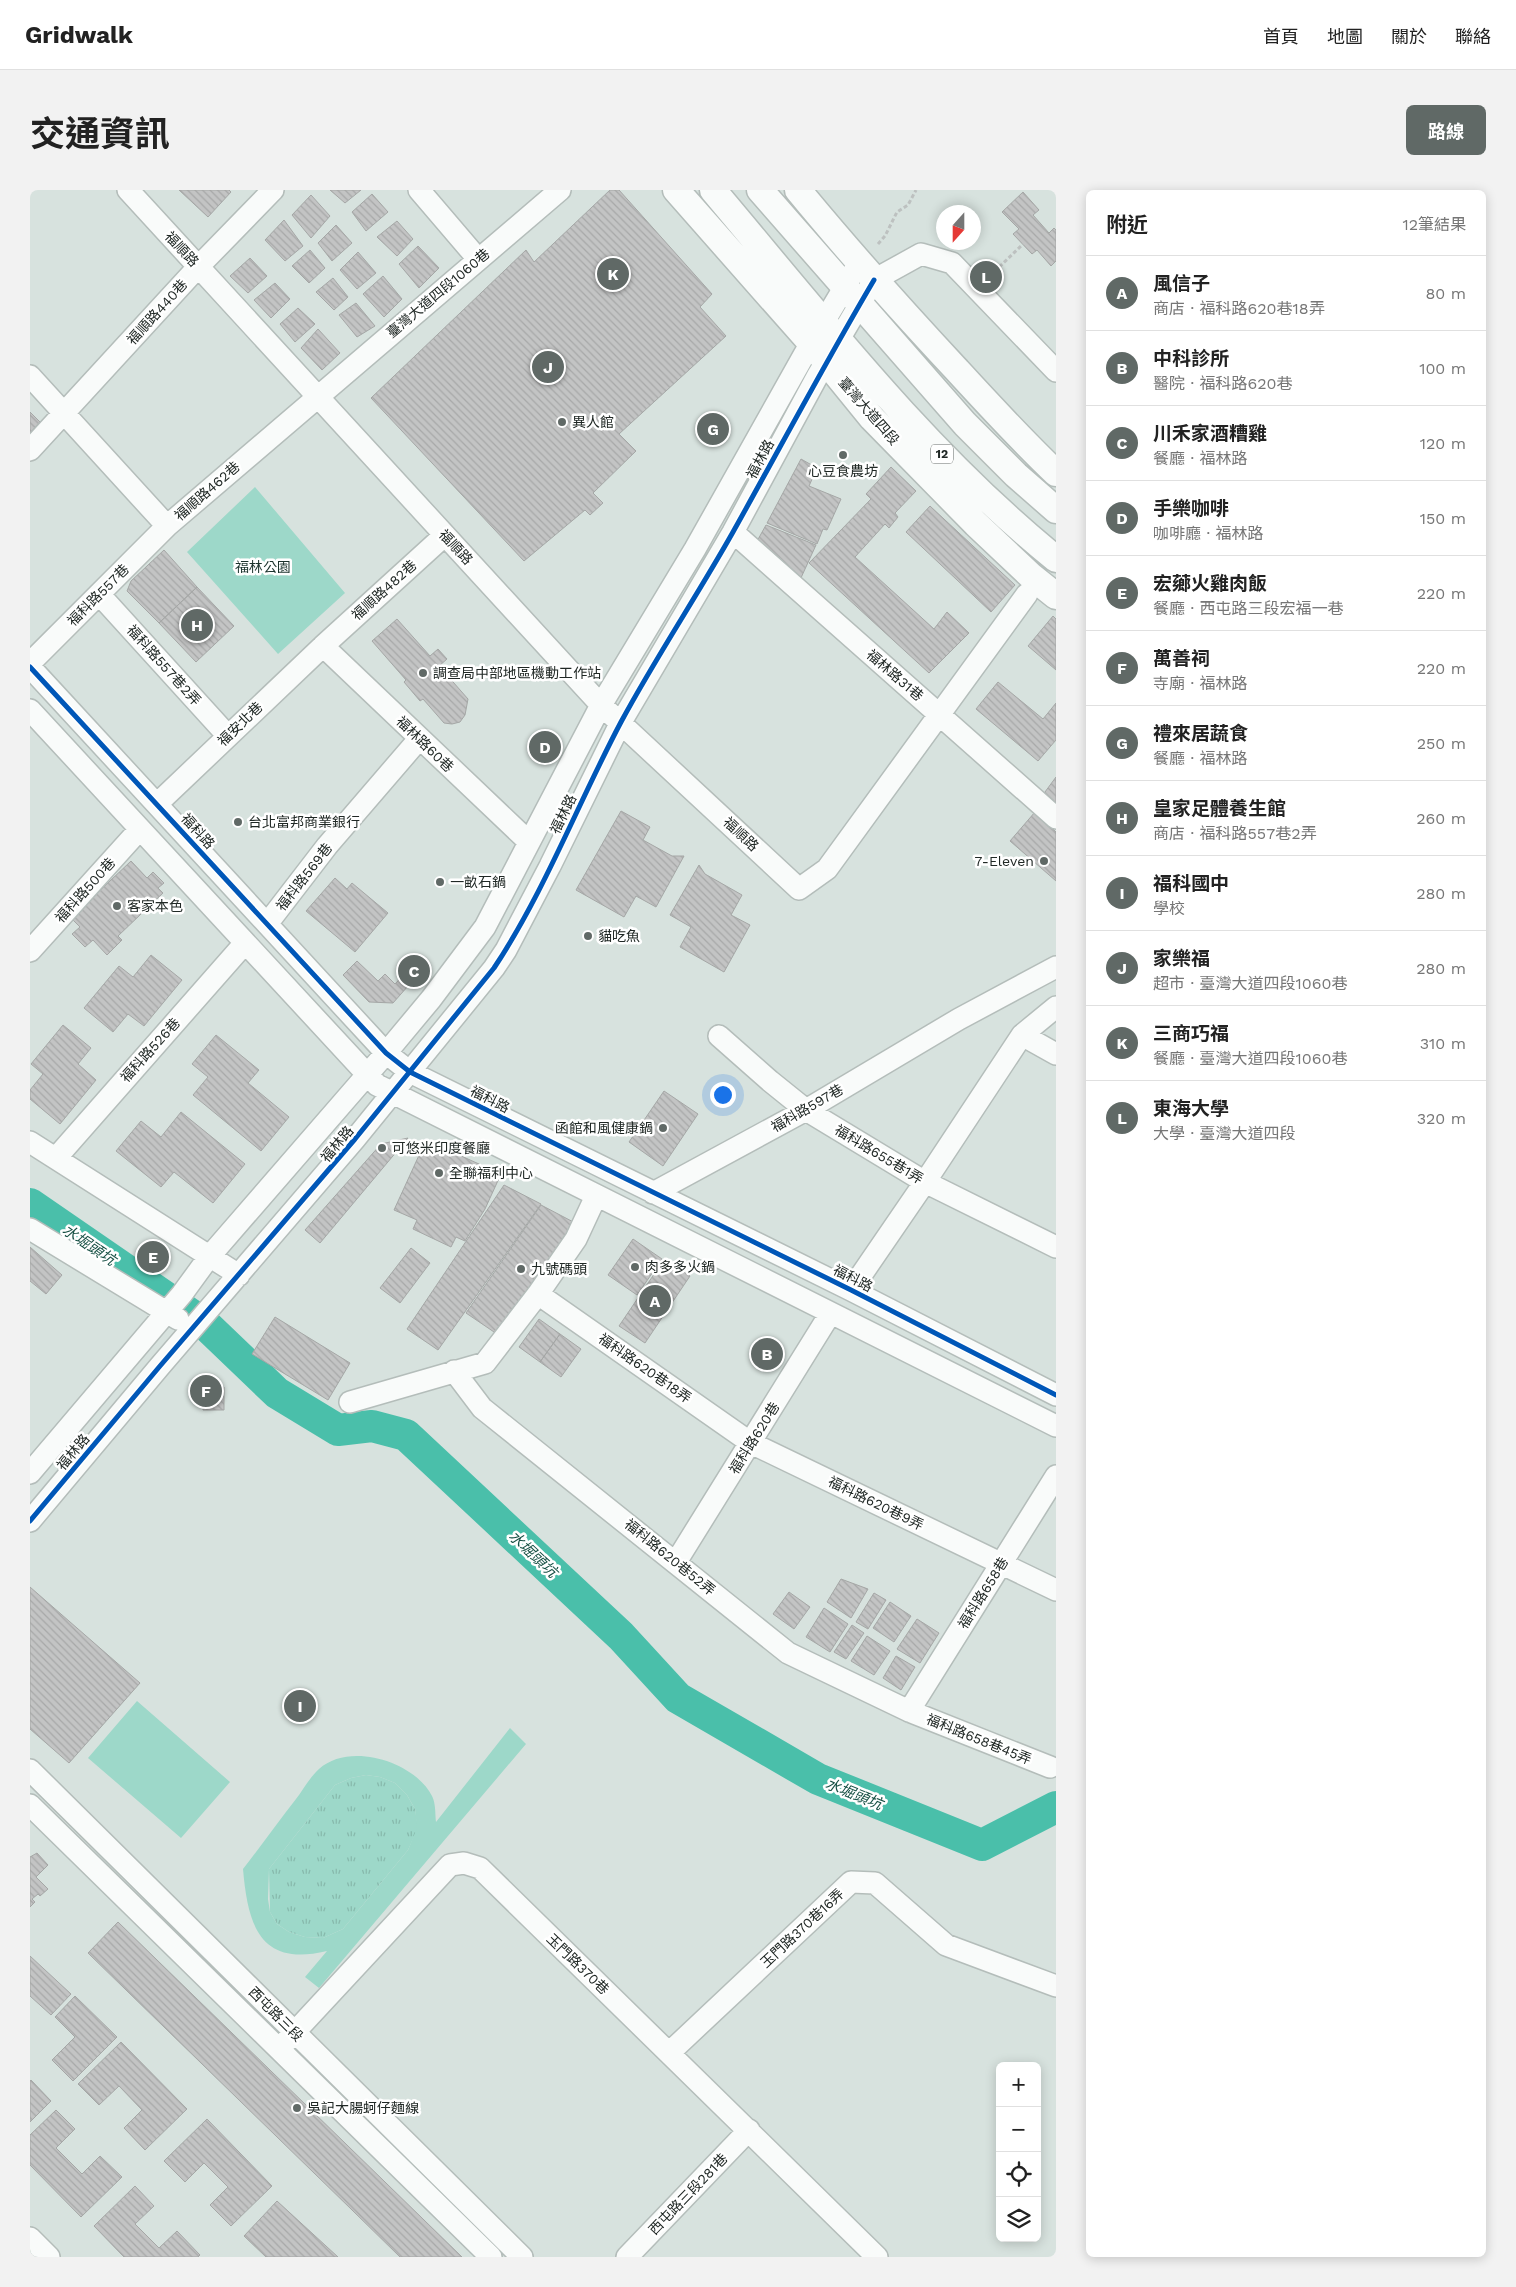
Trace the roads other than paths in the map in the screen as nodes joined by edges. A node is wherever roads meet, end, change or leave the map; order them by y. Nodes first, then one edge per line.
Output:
1 (128, 190) edge
2 (273, 190) edge
3 (419, 190) edge
4 (560, 190) edge
5 (676, 190) edge
6 (713, 190) edge
7 (760, 190) edge
8 (798, 190) edge
9 (478, 259) junction
10 (199, 266) junction
11 (867, 271) junction
12 (853, 294) junction
13 (825, 341) junction
14 (1056, 371) edge
15 (30, 376) edge
16 (317, 397) junction
17 (64, 415) junction
18 (30, 450) edge
19 (1056, 473) edge
20 (1056, 510) edge
21 (167, 526) junction
22 (733, 532) junction
23 (445, 535) junction
24 (1056, 558) edge
25 (99, 594) junction
26 (1027, 594) dead end
27 (1056, 596) edge
28 (323, 646) junction
29 (30, 663) edge
30 (30, 667) edge
31 (602, 705) junction
32 (30, 710) edge
33 (938, 713) junction
34 (621, 722) junction
35 (228, 736) junction
36 (419, 739) junction
37 (158, 803) junction
38 (1056, 818) edge
39 (140, 828) junction
40 (528, 841) junction
41 (267, 924) junction
42 (245, 943) junction
43 (30, 951) edge
44 (1056, 967) edge
45 (1056, 1007) edge
46 (719, 1036) dead end
47 (1022, 1036) junction
48 (386, 1052) junction
49 (1056, 1054) edge
50 (410, 1072) junction
51 (367, 1074) junction
52 (394, 1093) junction
53 (806, 1110) junction
54 (30, 1142) edge
55 (56, 1158) junction
56 (925, 1182) junction
57 (654, 1193) junction
58 (596, 1196) junction
59 (30, 1229) edge
60 (1056, 1247) edge
61 (210, 1257) junction
62 (240, 1275) junction
63 (851, 1290) junction
64 (538, 1294) junction
65 (167, 1312) junction
66 (830, 1314) junction
67 (193, 1329) junction
68 (454, 1370) junction
69 (1056, 1395) edge
70 (350, 1402) dead end
71 (1056, 1426) edge
72 (751, 1443) junction
73 (30, 1472) edge
74 (1056, 1476) edge
75 (30, 1521) edge
76 (676, 1562) junction
77 (1001, 1563) junction
78 (1056, 1590) edge
79 (909, 1710) junction
80 (1050, 1767) dead end
81 (30, 1770) edge
82 (30, 1805) edge
83 (1056, 1986) edge
84 (295, 2032) junction
85 (279, 2050) junction
86 (669, 2053) junction
87 (749, 2130) junction
88 (30, 2238) edge
89 (49, 2257) edge
90 (491, 2257) edge
91 (522, 2257) edge
92 (627, 2257) edge
93 (877, 2257) edge

1 - 10 street, 福順路
2 - 10 street, 福順路440巷
3 - 9 street
4 - 9 street, 臺灣大道四段1060巷
5 - 13 main road, 臺灣大道四段 / 12
6 - 13 main road, 臺灣大道四段 / 12
7 - 12 main road
8 - 11 main road
9 - 16 street, 臺灣大道四段1060巷
10 - 16 street, 福順路
10 - 17 street, 福順路440巷
11 - 12 street, 福林路
11 - 14 street
11 - 19 main road
12 - 13 street, 福林路
12 - 20 main road
13 - 22 street, 福林路
13 - 24 main road, 臺灣大道四段 / 12
13 - 27 main road, 臺灣大道四段 / 12
13 - 31 street, 福林路
15 - 17 street, 福順路462巷
16 - 21 street, 福順路462巷
16 - 23 street, 福順路
17 - 18 street, 福順路440巷
17 - 21 street, 福順路462巷
21 - 25 street, 福科路557巷
22 - 33 street, 福林路31巷
22 - 34 street, 福林路
23 - 28 street, 福順路482巷
23 - 31 street, 福順路
25 - 29 street, 福科路557巷
25 - 35 street, 福科路557巷2弄
26 - 33 street
28 - 35 street, 福安北巷
28 - 36 street, 福林路60巷
30 - 37 street, 福科路
31 - 34 street, 福順路
31 - 40 street, 福林路
32 - 39 street
33 - 34 street, 福順路
33 - 38 street, 福林路31巷
34 - 50 street, 福林路
35 - 37 street, 福安北巷
36 - 40 street, 福林路60巷
36 - 41 street, 福科路569巷
37 - 41 street, 福科路
39 - 42 street
39 - 43 street, 福科路500巷
40 - 48 street, 福林路
41 - 48 street, 福科路
42 - 51 street
42 - 55 street, 福科路526巷
44 - 53 street, 福科路597巷
45 - 47 street
46 - 53 street, 福科路655巷1弄
47 - 49 street
47 - 56 street
48 - 50 street, 福科路
48 - 51 street, 福林路
50 - 52 street, 福林路
50 - 57 street, 福科路
51 - 52 street
51 - 61 street, 福林路
52 - 58 street
52 - 62 street, 福林路
53 - 56 street, 福科路655巷1弄
53 - 57 street, 福科路597巷
54 - 55 street
55 - 61 street
56 - 60 street, 福科路655巷1弄
56 - 63 street
57 - 63 street, 福科路
58 - 64 street
58 - 66 street
59 - 65 street
61 - 62 street
61 - 65 street, 福林路
62 - 67 street, 福林路
63 - 69 street, 福科路
64 - 68 street
64 - 72 street, 福科路620巷18弄
65 - 67 street
65 - 73 street, 福林路
66 - 71 street
66 - 72 street, 福科路620巷
67 - 75 street, 福林路
68 - 70 street
68 - 76 street, 福科路620巷52弄
72 - 76 street, 福科路620巷
72 - 77 street, 福科路620巷9弄
74 - 77 street, 福科路658巷
76 - 79 street, 福科路620巷52弄
77 - 78 street, 福科路620巷9弄
77 - 79 street, 福科路658巷
79 - 80 street, 福科路658巷45弄
81 - 84 street, 西屯路三段
82 - 85 street, 西屯路三段
83 - 86 street, 玉門路370巷16弄
84 - 85 street, 玉門路370巷
84 - 86 street, 玉門路370巷
84 - 91 street, 西屯路三段
85 - 90 street, 西屯路三段
86 - 87 street, 玉門路370巷
87 - 92 street, 西屯路三段281巷
87 - 93 street, 玉門路370巷
88 - 89 street

